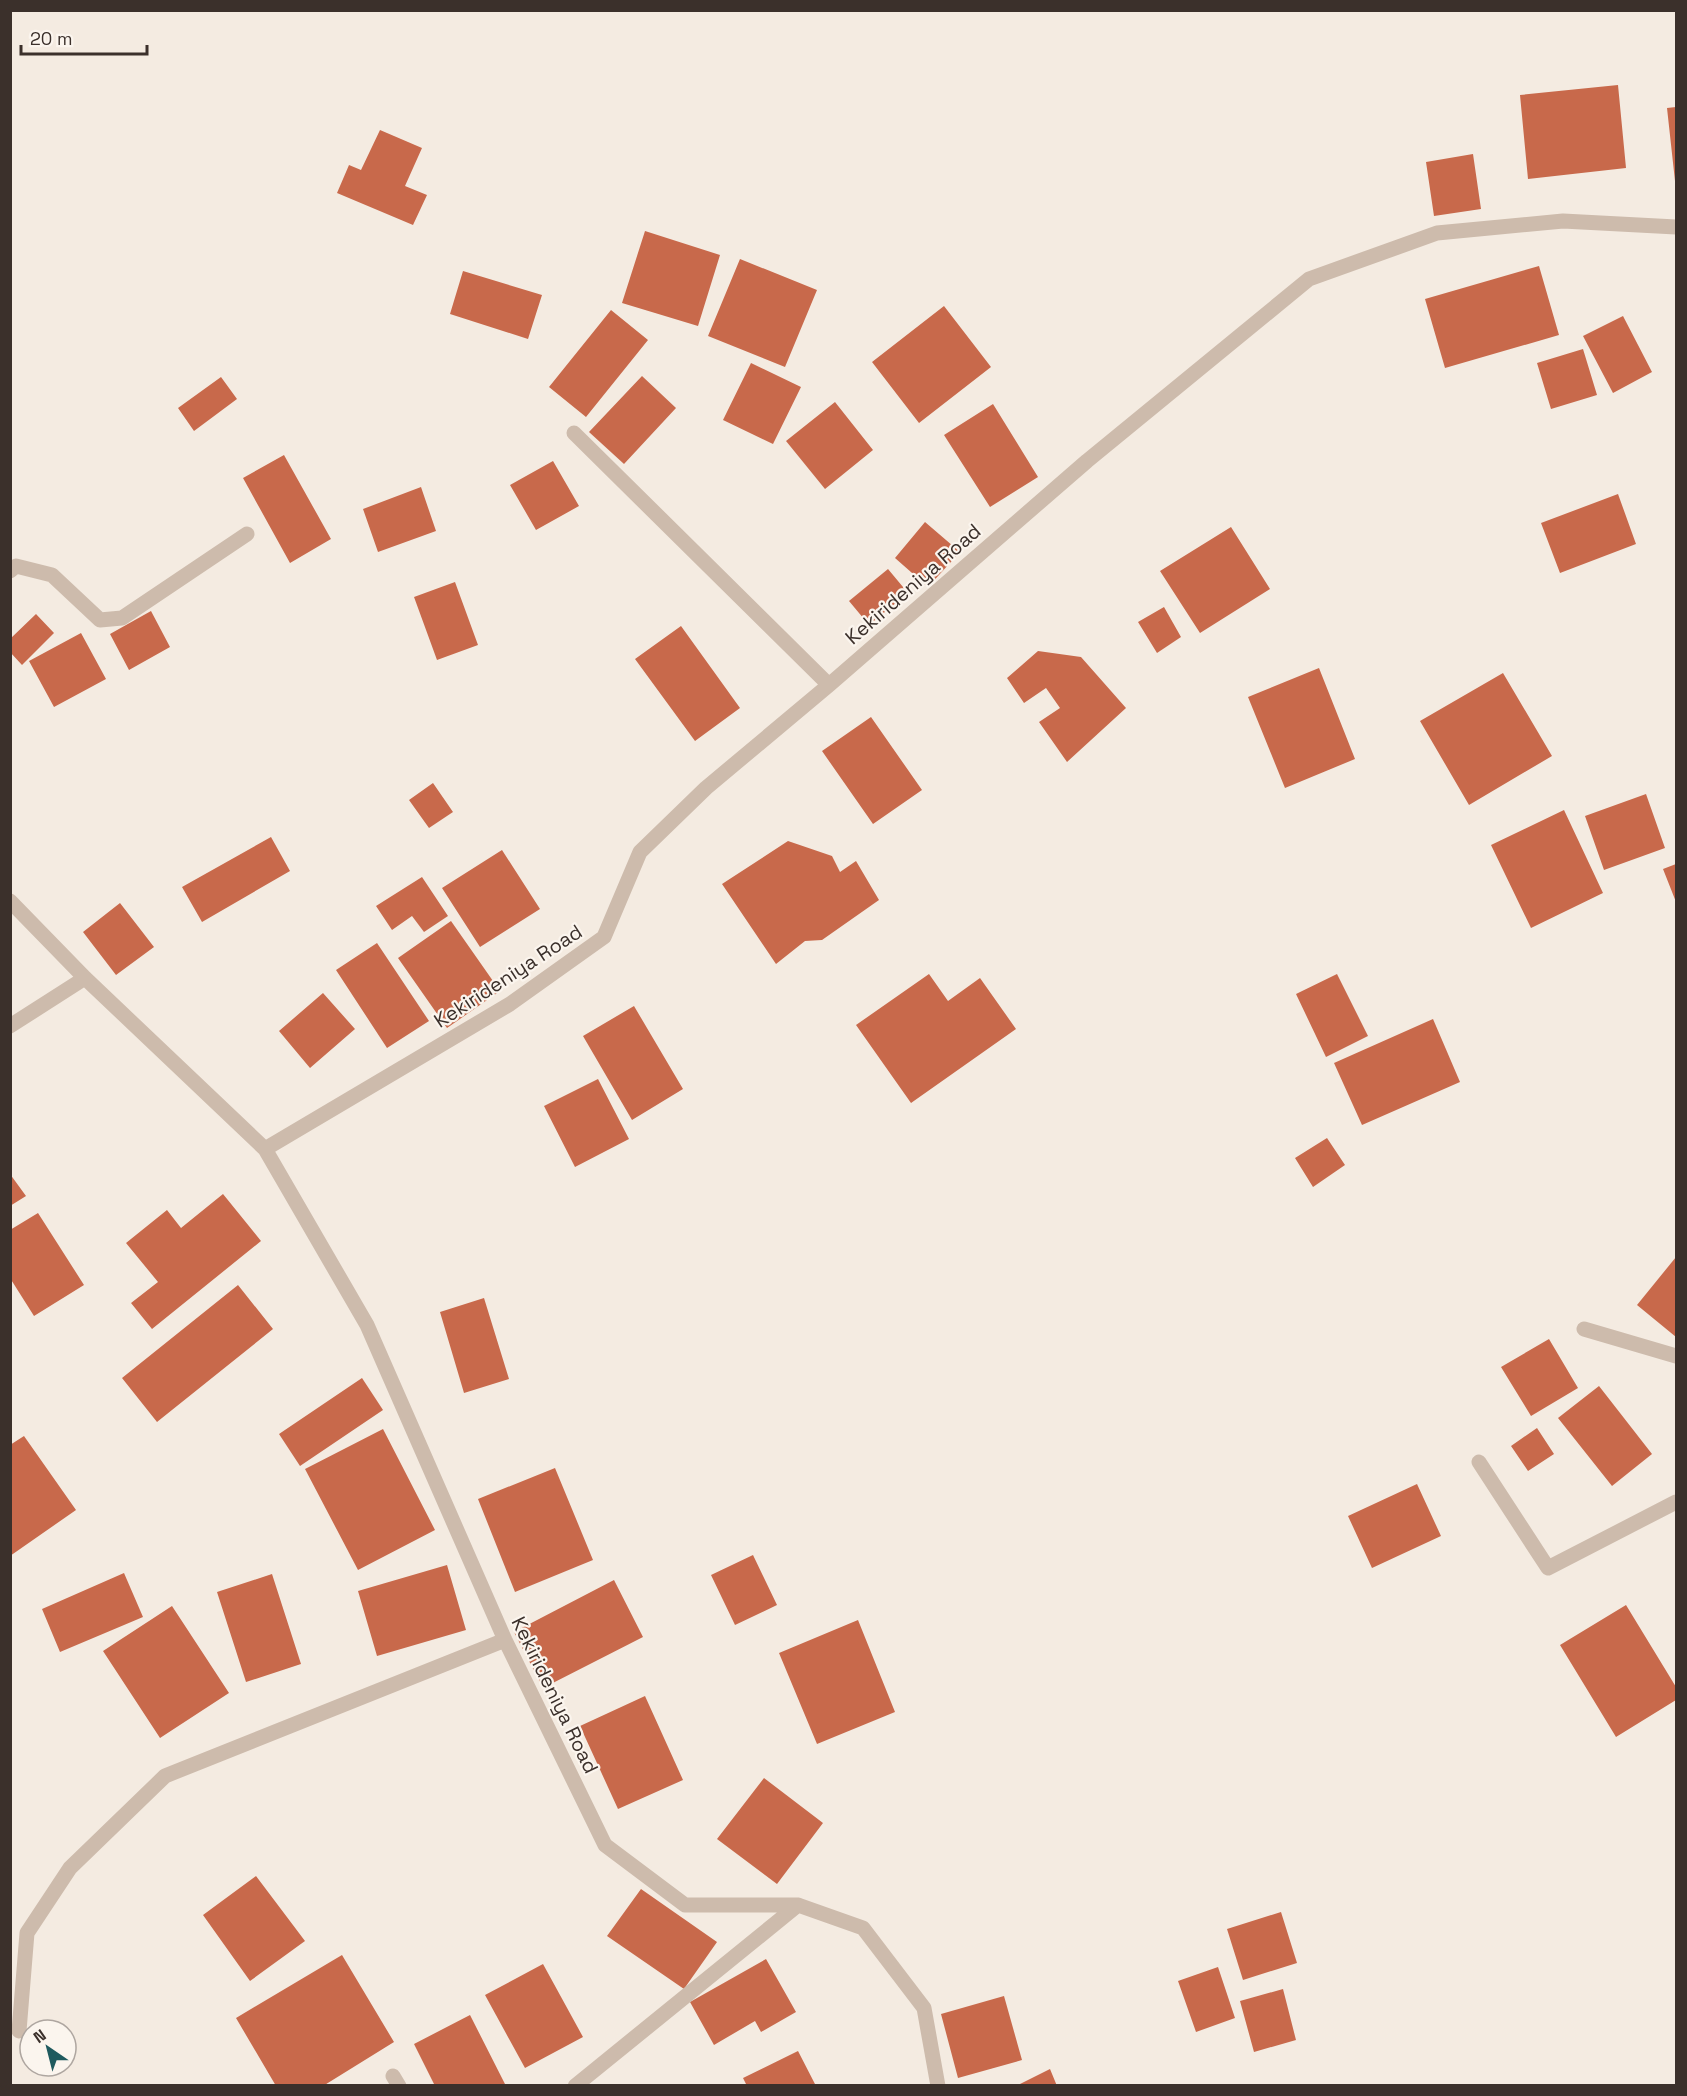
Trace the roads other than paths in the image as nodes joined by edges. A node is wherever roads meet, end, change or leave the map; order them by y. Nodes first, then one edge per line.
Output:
1 (1677, 228) edge
2 (574, 433) dead end
3 (246, 534) dead end
4 (10, 571) edge
5 (829, 685) junction
6 (10, 900) edge
7 (85, 978) junction
8 (10, 1026) edge
9 (265, 1149) junction
10 (1584, 1329) dead end
11 (1677, 1356) edge
12 (1479, 1462) dead end
13 (1677, 1502) edge
14 (505, 1641) junction
15 (798, 1905) junction
16 (20, 2018) edge
17 (575, 2085) edge
18 (938, 2085) edge

1 - 5 street, Kekirideniya Road
2 - 5 street
3 - 4 street
5 - 9 street, Kekirideniya Road
6 - 7 street, Kekirideniya Road
7 - 8 street
7 - 9 street, Kekirideniya Road
9 - 14 street, Kekirideniya Road
10 - 11 street
12 - 13 street
14 - 15 street, Kekirideniya Road
14 - 16 street
15 - 17 street
15 - 18 street, Kekirideniya Road

